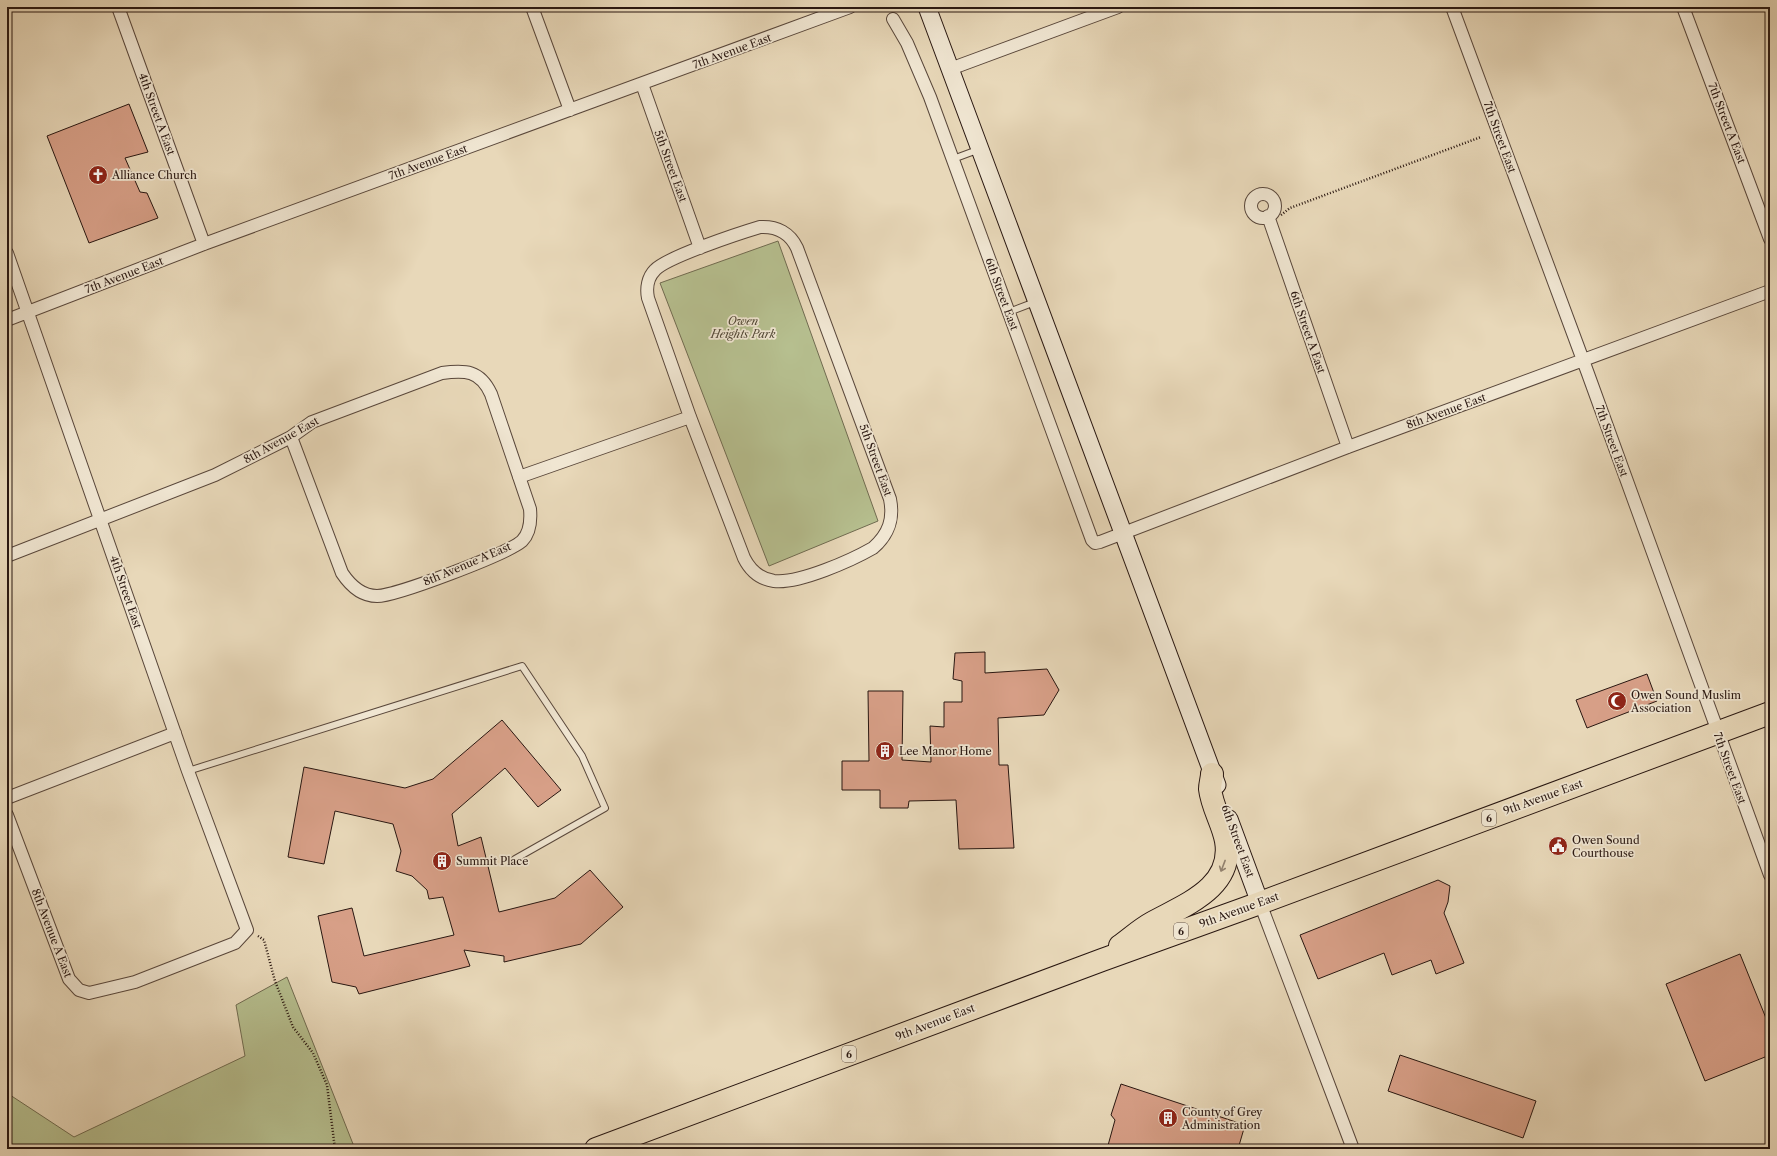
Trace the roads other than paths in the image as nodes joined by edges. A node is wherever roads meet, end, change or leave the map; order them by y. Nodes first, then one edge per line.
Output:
1 (118, 7) edge
2 (532, 7) edge
3 (850, 7) edge
4 (927, 7) edge
5 (1118, 7) edge
6 (1452, 7) edge
7 (1683, 7) edge
8 (893, 19) dead end
9 (950, 69) junction
10 (642, 84) junction
11 (570, 110) junction
12 (980, 149) junction
13 (953, 159) junction
14 (1273, 217) road end
15 (1770, 239) edge
16 (204, 244) junction
17 (700, 248) junction
18 (7, 253) edge
19 (1770, 291) edge
20 (1037, 302) junction
21 (28, 312) junction
22 (1009, 312) junction
23 (7, 320) edge
24 (1583, 360) junction
25 (690, 417) junction
26 (291, 438) junction
27 (1348, 446) junction
28 (519, 477) junction
29 (100, 520) junction
30 (1123, 533) junction
31 (7, 556) edge
32 (1770, 713) edge
33 (1717, 732) junction
34 (175, 733) junction
35 (188, 771) junction
36 (1212, 774) junction
37 (7, 798) edge
38 (7, 815) edge
39 (514, 859) dead end
40 (1770, 875) edge
41 (1260, 903) junction
42 (247, 930) joint
43 (1102, 960) junction
44 (596, 1149) edge
45 (1353, 1149) edge

1 - 16 street, 4th Street A East
2 - 11 street
3 - 10 street, 7th Avenue East
4 - 9 main road, 6th Street East
5 - 9 street
6 - 24 street, 7th Street East
7 - 15 street, 7th Street A East
8 - 13 street, 6th Street East
9 - 12 main road, 6th Street East
10 - 11 street, 7th Avenue East
10 - 17 street, 5th Street East
11 - 16 street, 7th Avenue East
12 - 13 lane
12 - 20 main road, 6th Street East
13 - 22 street, 6th Street East
14 - 27 street, 6th Street A East
16 - 21 street, 7th Avenue East
17 - 25 street, 5th Street East
17 - 25 street, 5th Street East
18 - 21 street, 4th Street East
19 - 24 street, 8th Avenue East
20 - 22 lane
20 - 30 main road, 6th Street East
21 - 23 street, 7th Avenue East
21 - 29 street, 4th Street East
22 - 30 street, 6th Street East
24 - 27 street, 8th Avenue East
24 - 33 street, 7th Street East
25 - 28 street
26 - 28 street, 8th Avenue East
26 - 28 street, 8th Avenue A East
26 - 29 street, 8th Avenue East
27 - 30 street, 8th Avenue East
29 - 31 street, 8th Avenue East
29 - 34 street, 4th Street East
30 - 36 main road, 6th Street East
32 - 33 highway, 9th Avenue East / 6
33 - 40 street, 7th Street East
33 - 41 highway, 9th Avenue East / 6
34 - 35 street, 4th Street East
34 - 37 street
35 - 39 lane
35 - 42 street, 4th Street East
36 - 41 main road, 6th Street East
36 -> 43 highway
38 - 42 street, 8th Avenue A East
41 - 43 highway, 9th Avenue East / 6
41 - 45 street, 6th Street East
43 - 44 highway, 9th Avenue East / 6

